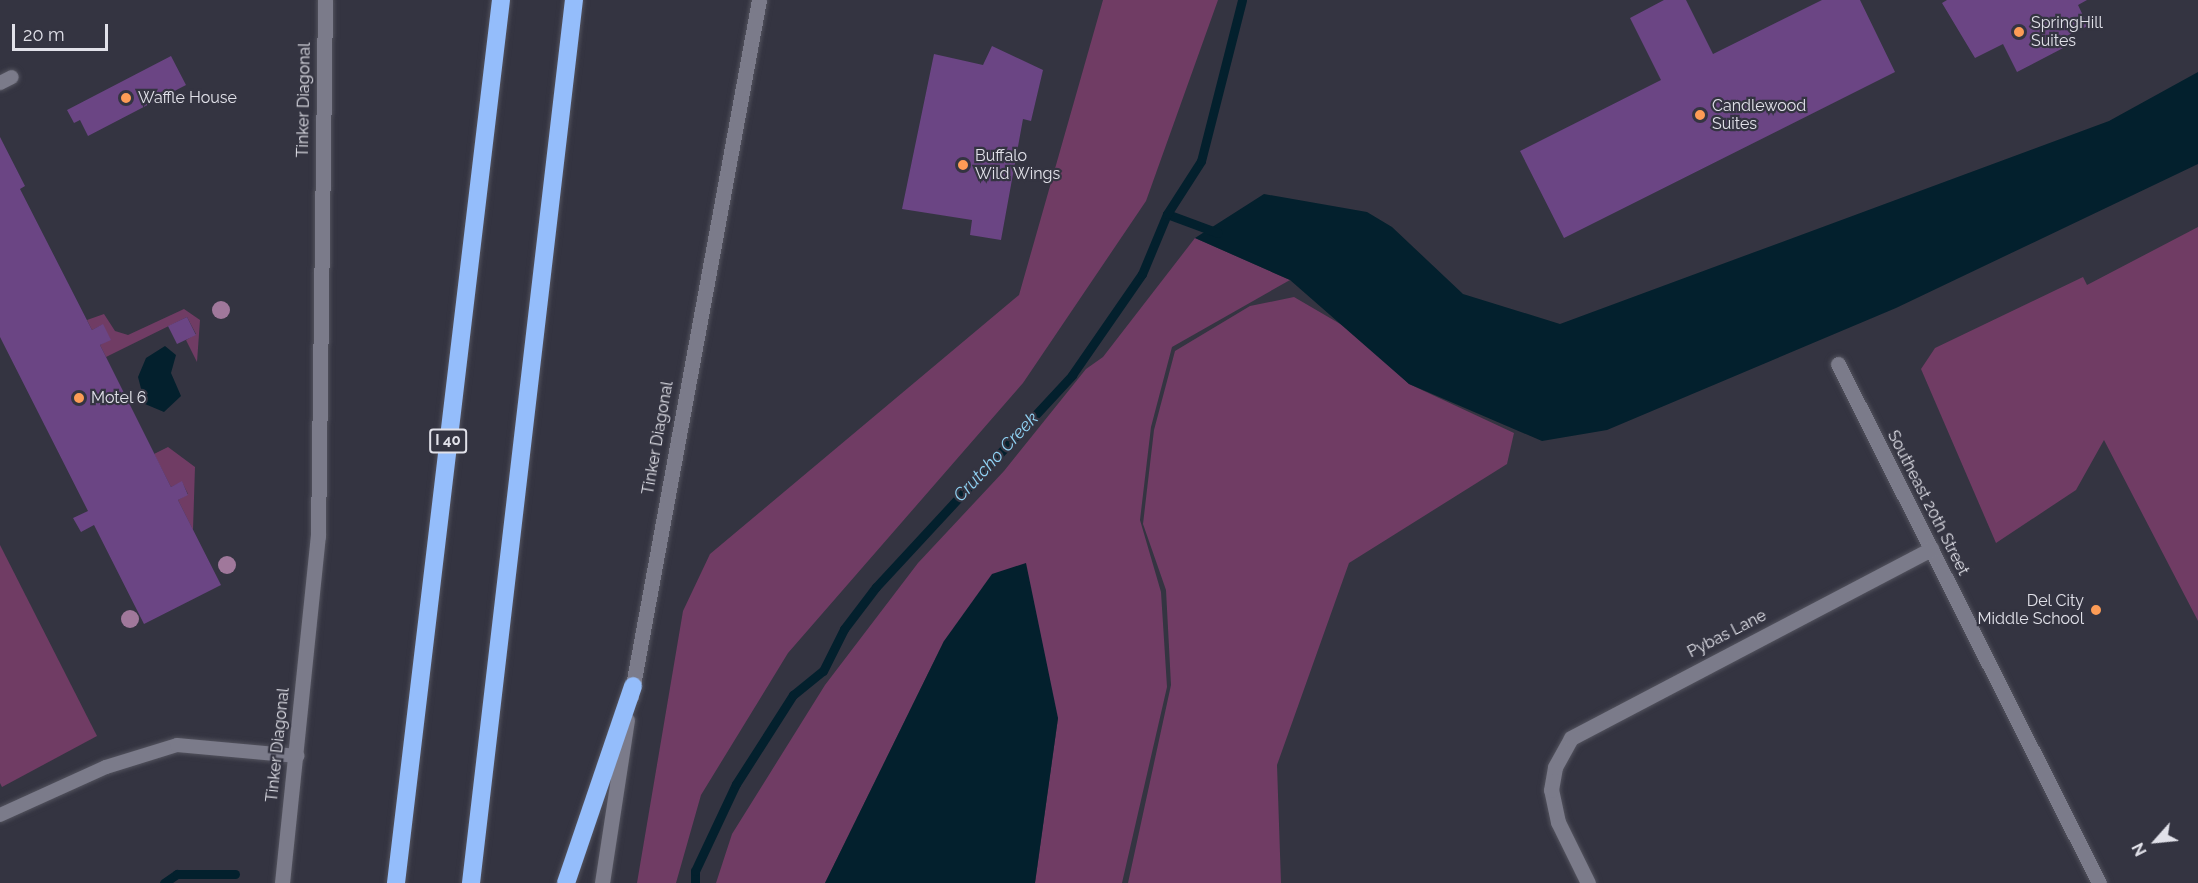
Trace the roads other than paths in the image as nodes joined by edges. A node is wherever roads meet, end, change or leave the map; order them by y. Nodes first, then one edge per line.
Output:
1 (325, 0) edge
2 (501, 0) edge
3 (574, 0) edge
4 (759, 0) edge
5 (1838, 364) dead end
6 (1930, 549) junction
7 (633, 686) junction
8 (297, 756) junction
9 (0, 815) edge
10 (282, 883) edge
11 (396, 883) edge
12 (471, 883) edge
13 (566, 883) edge
14 (602, 883) edge
15 (1588, 883) edge
16 (2099, 883) edge

1 - 8 street, Tinker Diagonal
2 - 11 highway, I 40
3 - 12 highway
4 - 7 street, Tinker Diagonal
5 - 6 street, Southeast 20th Street
6 - 15 street, Pybas Lane
6 - 16 street, Southeast 20th Street
7 - 13 highway
7 - 14 street, Tinker Diagonal
8 - 9 lane
8 - 10 street, Tinker Diagonal

